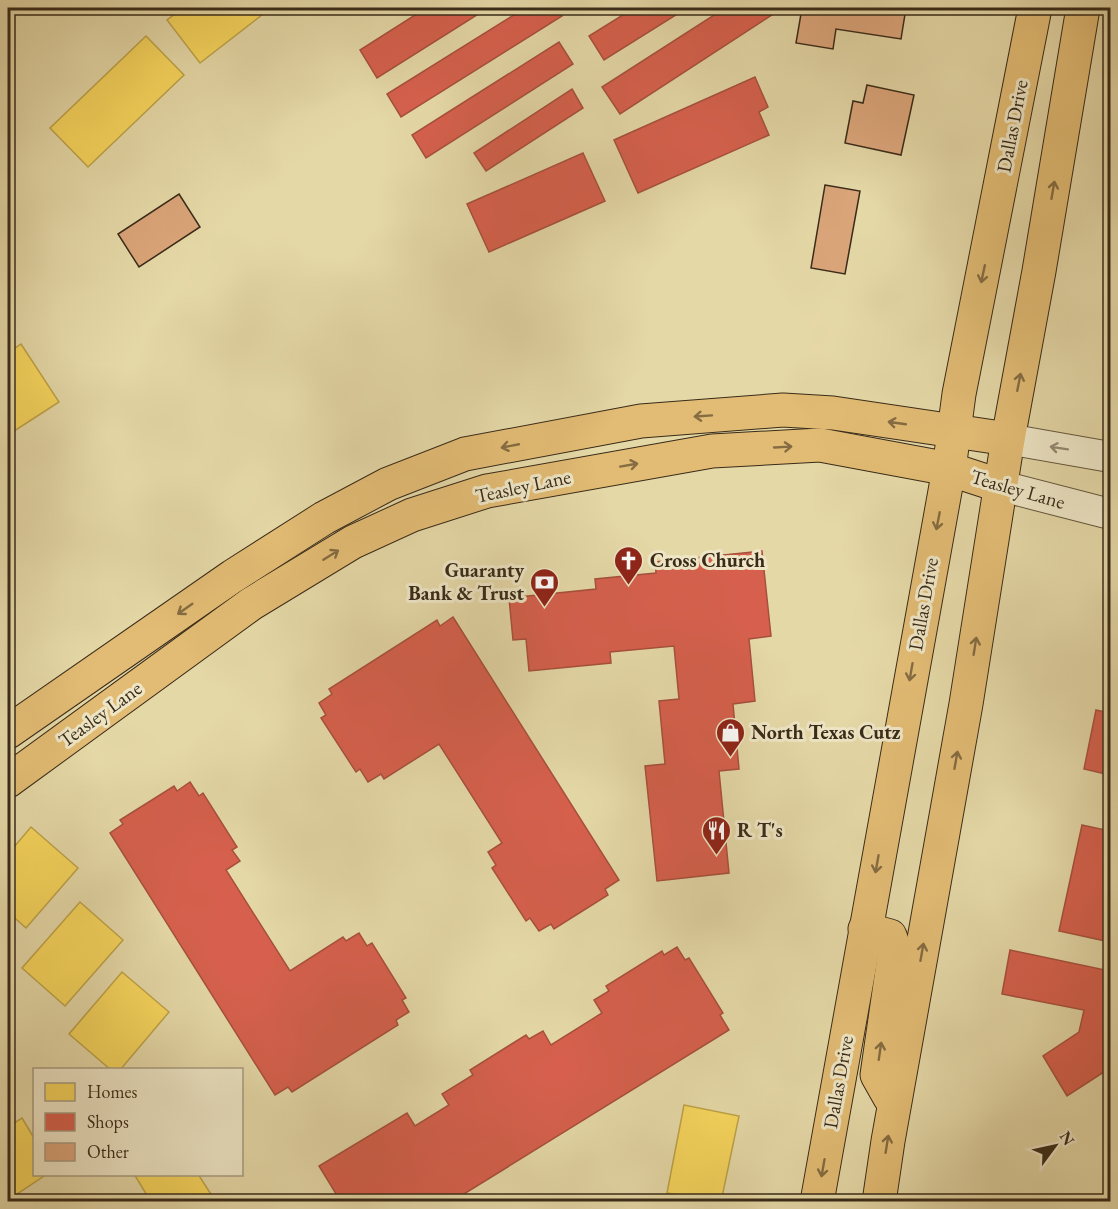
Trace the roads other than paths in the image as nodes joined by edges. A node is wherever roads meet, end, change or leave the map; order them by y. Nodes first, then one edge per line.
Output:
1 (1035, 8) edge
2 (1083, 8) edge
3 (955, 431) junction
4 (1008, 439) junction
5 (1110, 457) edge
6 (949, 469) junction
7 (1001, 486) junction
8 (1110, 514) edge
9 (8, 732) edge
10 (8, 781) edge
11 (865, 929) junction
12 (894, 1105) junction
13 (817, 1202) edge
14 (879, 1202) edge

1 -> 3 main road, Dallas Drive
4 -> 2 main road
3 - 4 main road, Teasley Lane
3 - 6 main road, Dallas Drive
3 -> 9 main road, Teasley Lane
5 -> 4 street, Teasley Lane
4 - 7 main road
6 - 7 main road, Teasley Lane
10 -> 6 main road, Teasley Lane
6 -> 11 main road, Dallas Drive
7 - 8 street, Teasley Lane
12 -> 7 main road
12 -> 11 main road
11 -> 13 main road, Dallas Drive
14 -> 12 main road

